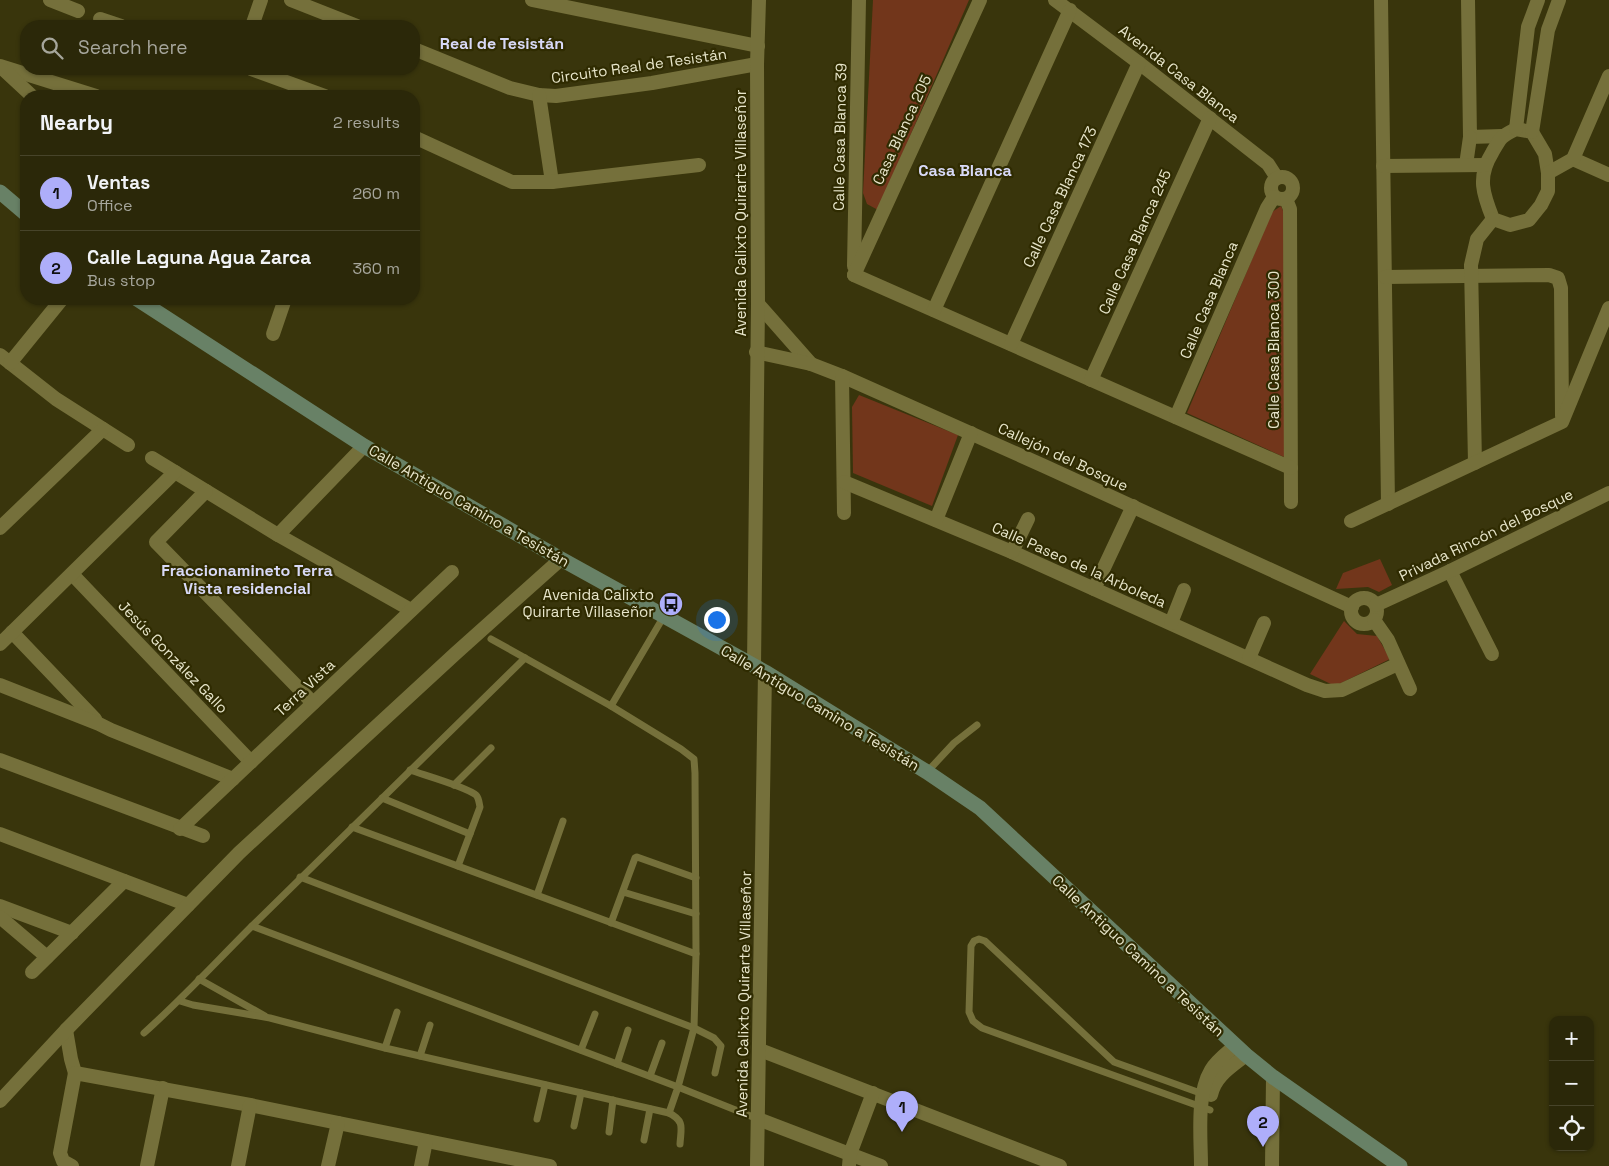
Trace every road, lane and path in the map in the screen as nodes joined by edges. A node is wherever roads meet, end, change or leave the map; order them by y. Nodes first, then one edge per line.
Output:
1 (50, 0) edge
2 (261, 0) edge
3 (291, 0) edge
4 (532, 0) edge
5 (759, 0) edge
6 (859, 0) edge
7 (980, 0) edge
8 (1056, 0) edge
9 (1381, 0) edge
10 (1468, 0) edge
11 (1538, 0) edge
12 (1559, 0) edge
13 (571, 4) edge
14 (1070, 10) junction
15 (78, 11) dead end
16 (100, 19) dead end
17 (103, 20) edge
18 (254, 20) edge
19 (342, 20) edge
20 (758, 46) junction
21 (420, 51) edge
22 (1139, 63) junction
23 (757, 64) junction
24 (0, 67) edge
25 (20, 73) edge
26 (26, 75) edge
27 (267, 75) edge
28 (1609, 76) edge
29 (25, 90) edge
30 (76, 90) edge
31 (308, 90) edge
32 (539, 96) junction
33 (1210, 118) junction
34 (1516, 129) junction
35 (1532, 132) junction
36 (1502, 136) junction
37 (1470, 137) junction
38 (420, 140) edge
39 (1573, 159) junction
40 (1485, 164) junction
41 (699, 165) dead end
42 (1466, 165) junction
43 (1384, 166) junction
44 (1548, 173) junction
45 (1609, 175) edge
46 (1277, 178) junction
47 (552, 182) junction
48 (0, 192) edge
49 (1280, 198) junction
50 (20, 209) edge
51 (1493, 219) junction
52 (854, 274) junction
53 (1471, 275) junction
54 (1385, 277) junction
55 (758, 304) junction
56 (56, 305) edge
57 (146, 305) edge
58 (284, 305) edge
59 (1609, 308) edge
60 (934, 310) junction
61 (273, 334) dead end
62 (1011, 344) junction
63 (756, 352) junction
64 (5, 359) edge
65 (811, 364) junction
66 (842, 376) junction
67 (1091, 380) junction
68 (1176, 417) junction
69 (1562, 422) junction
70 (103, 429) junction
71 (971, 433) junction
72 (128, 445) dead end
73 (364, 446) junction
74 (152, 458) dead end
75 (1475, 463) junction
76 (1291, 468) junction
77 (175, 472) junction
78 (844, 482) junction
79 (206, 490) junction
80 (1609, 493) edge
81 (1291, 502) dead end
82 (1388, 504) junction
83 (1132, 506) junction
84 (844, 513) dead end
85 (1028, 519) dead end
86 (936, 520) junction
87 (1351, 521) dead end
88 (0, 528) edge
89 (278, 534) junction
90 (1012, 552) junction
91 (561, 559) junction
92 (452, 572) dead end
93 (1450, 572) junction
94 (72, 574) junction
95 (1094, 589) junction
96 (1184, 590) dead end
97 (1376, 605) junction
98 (1352, 607) junction
99 (411, 610) junction
100 (664, 616) junction
101 (1374, 620) junction
102 (1171, 623) junction
103 (1264, 623) dead end
104 (12, 632) junction
105 (492, 639) dead end
106 (0, 644) edge
107 (1492, 654) dead end
108 (525, 658) junction
109 (1249, 658) junction
110 (1398, 664) junction
111 (759, 669) junction
112 (0, 685) edge
113 (1410, 689) dead end
114 (313, 703) junction
115 (611, 706) junction
116 (99, 724) junction
117 (977, 724) dead end
118 (491, 748) dead end
119 (0, 760) edge
120 (251, 762) junction
121 (410, 770) junction
122 (927, 772) junction
123 (233, 779) junction
124 (454, 785) junction
125 (382, 798) junction
126 (563, 821) dead end
127 (352, 827) junction
128 (180, 829) junction
129 (0, 834) edge
130 (470, 834) junction
131 (203, 836) dead end
132 (458, 866) junction
133 (300, 877) junction
134 (696, 878) junction
135 (124, 881) junction
136 (623, 892) junction
137 (537, 895) junction
138 (188, 905) junction
139 (0, 906) edge
140 (696, 914) junction
141 (0, 917) edge
142 (611, 922) junction
143 (252, 926) junction
144 (72, 933) junction
145 (696, 954) junction
146 (47, 957) junction
147 (32, 972) dead end
148 (199, 979) junction
149 (180, 1001) junction
150 (397, 1012) dead end
151 (595, 1014) dead end
152 (270, 1018) junction
153 (430, 1025) dead end
154 (694, 1028) junction
155 (66, 1030) junction
156 (628, 1030) dead end
157 (144, 1033) dead end
158 (662, 1044) dead end
159 (385, 1048) junction
160 (581, 1050) junction
161 (760, 1050) junction
162 (1241, 1050) junction
163 (420, 1056) junction
164 (1114, 1062) junction
165 (617, 1064) junction
166 (75, 1072) junction
167 (715, 1072) dead end
168 (1110, 1074) junction
169 (650, 1076) junction
170 (1273, 1077) junction
171 (545, 1085) junction
172 (678, 1087) junction
173 (163, 1088) junction
174 (581, 1093) junction
175 (873, 1093) junction
176 (613, 1100) junction
177 (0, 1101) edge
178 (1206, 1102) junction
179 (250, 1105) junction
180 (650, 1108) junction
181 (669, 1113) junction
182 (537, 1119) dead end
183 (758, 1119) junction
184 (338, 1123) junction
185 (574, 1126) dead end
186 (609, 1132) dead end
187 (644, 1140) dead end
188 (426, 1141) junction
189 (680, 1144) dead end
190 (850, 1160) edge
191 (511, 1162) edge
192 (72, 1166) edge
193 (147, 1166) edge
194 (238, 1166) edge
195 (328, 1166) edge
196 (421, 1166) edge
197 (550, 1166) edge
198 (757, 1166) edge
199 (882, 1166) edge
200 (1060, 1166) edge
201 (1201, 1166) edge
202 (1210, 1166) edge
203 (1272, 1166) edge
204 (1400, 1166) edge

1 - 15 street
2 - 18 street
3 - 19 street
4 - 13 street, Circuito Real de Tesistán
5 - 20 street, Avenida Calixto Quirarte Villaseñor
6 - 52 street, Calle Casa Blanca 39
7 - 52 street, Casa Blanca 205
8 - 14 street, Avenida Casa Blanca
9 - 43 street
10 - 37 street
11 - 34 street
12 - 35 street
13 - 20 street, Circuito Real de Tesistán
14 - 22 street, Avenida Casa Blanca
14 - 60 street
16 - 17 street
20 - 23 street, Avenida Calixto Quirarte Villaseñor
21 - 32 street, Circuito Real de Tesistán
22 - 33 street, Avenida Casa Blanca
22 - 62 street, Calle Casa Blanca 173
23 - 32 street, Circuito Real de Tesistán
23 - 55 street, Avenida Calixto Quirarte Villaseñor
24 - 25 street
24 - 29 street
26 - 30 street
27 - 31 street
28 - 39 street
32 - 47 street
33 - 46 street, Avenida Casa Blanca
33 - 67 street, Calle Casa Blanca 245
34 - 35 street
34 - 36 street
35 - 44 street
36 - 37 street
36 - 40 street
37 - 42 street
38 - 47 street
39 - 44 street
39 - 45 street
40 - 42 street
40 - 51 street
41 - 47 street
42 - 43 street
43 - 54 street
44 - 51 street
46 - 49 street
46 - 49 street
48 - 50 street
49 - 68 street, Calle Casa Blanca
49 - 76 street, Calle Casa Blanca 300
51 - 53 street
52 - 60 street
53 - 54 street
53 - 69 street
53 - 75 street
54 - 82 street
55 - 63 street, Avenida Calixto Quirarte Villaseñor
55 - 65 street
56 - 64 street
57 - 73 street, Calle Antiguo Camino a Tesistán
58 - 61 street
59 - 69 street
60 - 62 street
62 - 67 street
63 - 65 street, Callejón del Bosque
63 - 111 street, Avenida Calixto Quirarte Villaseñor
64 - 70 street
65 - 66 street, Callejón del Bosque
66 - 71 street, Callejón del Bosque
66 - 78 street
67 - 68 street
68 - 76 street
69 - 75 street
70 - 72 street
70 - 88 street
71 - 83 street, Callejón del Bosque
71 - 86 street
73 - 89 street
73 - 91 street, Calle Antiguo Camino a Tesistán
74 - 77 street
75 - 82 street
76 - 81 street, Calle Casa Blanca 300
77 - 79 street
77 - 94 street
78 - 84 street
78 - 86 street, Calle Paseo de la Arboleda
79 - 89 street
79 - 114 street
80 - 93 street, Privada Rincón del Bosque
82 - 87 street
83 - 95 street
83 - 98 street, Callejón del Bosque
85 - 90 street
86 - 90 street, Calle Paseo de la Arboleda
89 - 99 street
90 - 95 street, Calle Paseo de la Arboleda
91 - 100 street, Calle Antiguo Camino a Tesistán
91 - 138 street
92 - 99 street, Terra Vista
93 - 97 street, Privada Rincón del Bosque
93 - 107 street
94 - 104 street
94 - 120 street, Jesús González Gallo
95 - 102 street, Calle Paseo de la Arboleda
96 - 102 street
97 - 98 street
97 - 101 street
98 - 101 street
99 - 114 street, Terra Vista
100 - 111 street, Calle Antiguo Camino a Tesistán
100 - 115 lane
101 - 110 street
102 - 109 street, Calle Paseo de la Arboleda
103 - 109 street
104 - 106 street
104 - 116 street
105 - 108 lane
108 - 115 lane
108 - 121 lane
109 - 110 street, Calle Paseo de la Arboleda
110 - 113 street
111 - 122 street, Calle Antiguo Camino a Tesistán
111 - 161 street, Avenida Calixto Quirarte Villaseñor
112 - 116 street
114 - 120 street, Terra Vista
115 - 134 lane
116 - 123 street
117 - 122 lane
118 - 124 lane
119 - 128 street
120 - 123 street, Terra Vista
121 - 124 lane
121 - 125 lane
122 - 162 street, Calle Antiguo Camino a Tesistán
123 - 128 street, Terra Vista
124 - 130 lane
125 - 127 lane
125 - 130 lane
126 - 137 lane
127 - 132 lane
127 - 133 lane
128 - 131 street
129 - 135 street
130 - 132 lane
132 - 137 lane
133 - 143 lane
133 - 154 lane
134 - 136 lane
134 - 140 lane
135 - 138 street
135 - 144 street
136 - 140 lane
136 - 142 lane
137 - 142 lane
138 - 155 street
139 - 144 street
140 - 145 lane
141 - 146 street
142 - 145 lane
143 - 148 lane
143 - 160 lane
144 - 146 street
145 - 154 lane
146 - 147 street
148 - 149 lane
148 - 152 lane
149 - 152 lane
149 - 157 lane
150 - 159 lane
151 - 160 lane
152 - 159 lane
153 - 163 lane
154 - 167 lane
154 - 172 lane
155 - 166 street
155 - 177 street
156 - 165 lane
158 - 169 lane
159 - 163 lane
160 - 165 lane
161 - 175 street
161 - 183 street, Avenida Calixto Quirarte Villaseñor
162 - 170 street, Calle Antiguo Camino a Tesistán
162 - 178 street
163 - 171 lane
164 - 168 lane
164 - 168 lane
164 - 178 lane
165 - 169 lane
166 - 173 street
166 - 192 street
168 - 178 lane
169 - 172 lane
170 - 203 street
170 - 204 street, Calle Antiguo Camino a Tesistán
171 - 174 lane
171 - 182 lane
172 - 181 lane
172 - 183 lane
173 - 179 street
173 - 193 street
174 - 176 lane
174 - 185 lane
175 - 190 street
175 - 200 street
176 - 180 lane
176 - 186 lane
178 - 201 street
178 - 202 street
179 - 184 street
179 - 194 street
180 - 181 lane
180 - 187 lane
181 - 189 lane
183 - 190 street
183 - 198 street, Avenida Calixto Quirarte Villaseñor
184 - 188 street
184 - 195 street
188 - 191 street
188 - 196 street
190 - 199 street
191 - 197 street

